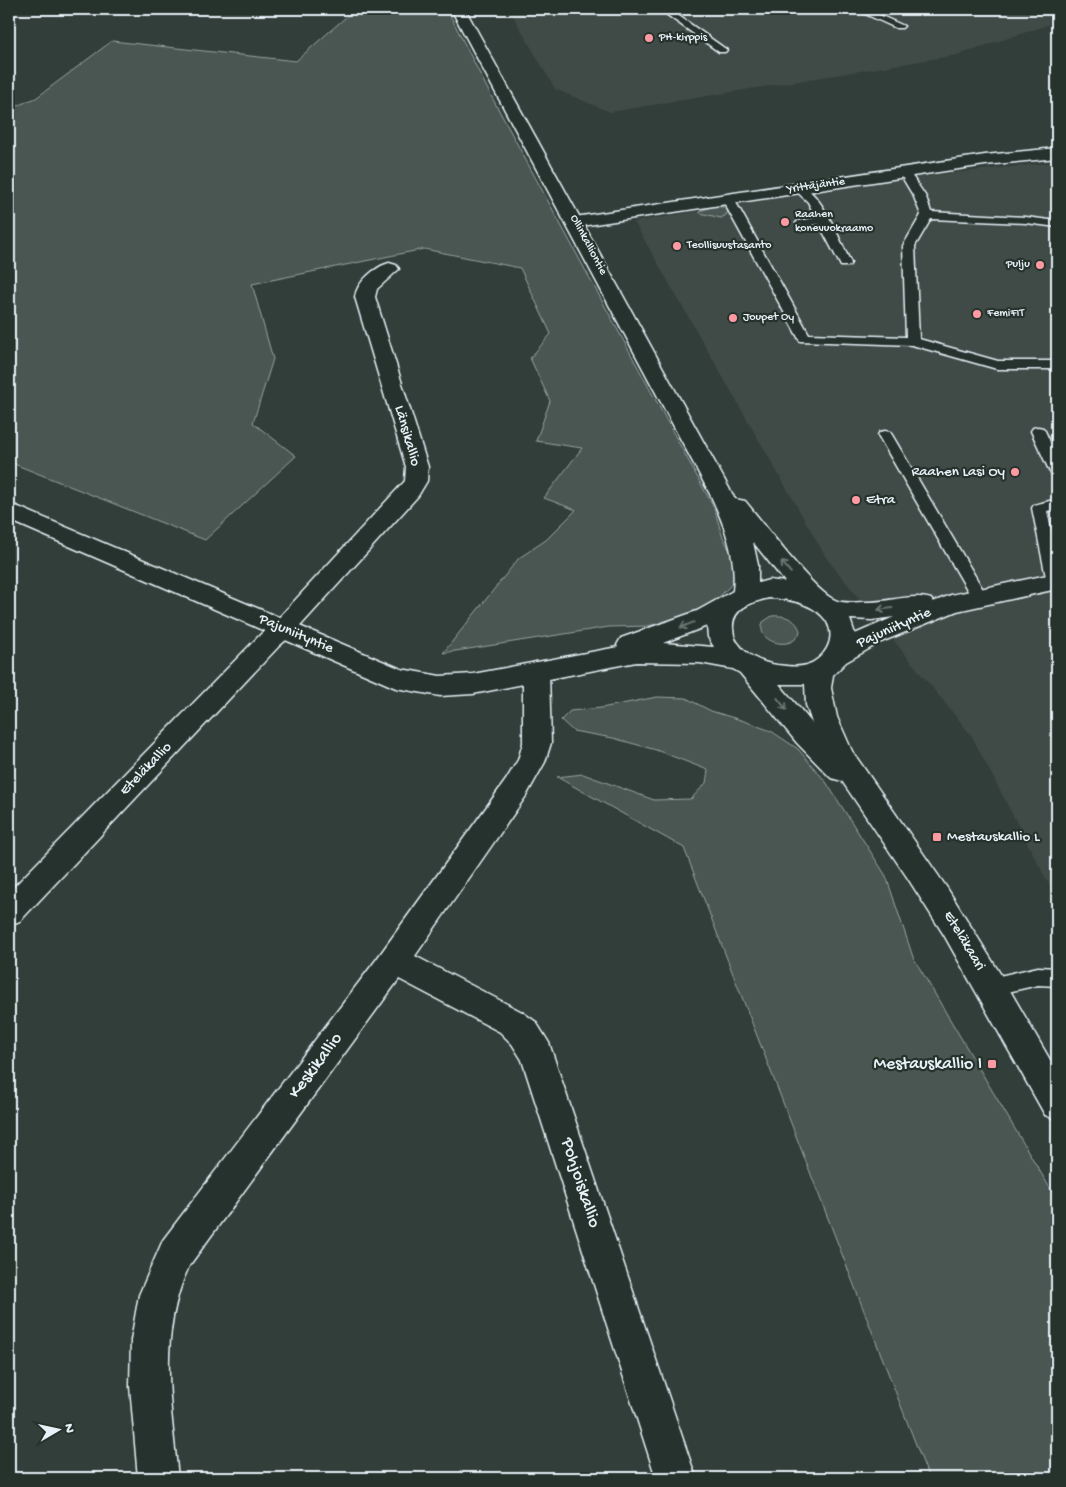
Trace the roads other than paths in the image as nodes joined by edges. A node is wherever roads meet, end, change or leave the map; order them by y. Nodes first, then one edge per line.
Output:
1 (458, 9) edge
2 (663, 9) edge
3 (859, 9) edge
4 (899, 26) dead end
5 (722, 50) dead end
6 (1057, 153) edge
7 (904, 172) junction
8 (799, 188) junction
9 (728, 199) junction
10 (927, 215) junction
11 (823, 220) junction
12 (575, 222) junction
13 (802, 223) dead end
14 (1057, 224) edge
15 (845, 263) dead end
16 (389, 269) dead end
17 (913, 341) junction
18 (1057, 365) edge
19 (1038, 431) dead end
20 (885, 435) dead end
21 (1057, 472) edge
22 (716, 483) junction
23 (1057, 504) edge
24 (9, 511) edge
25 (1056, 582) edge
26 (980, 598) junction
27 (738, 599) junction
28 (951, 604) junction
29 (825, 606) junction
30 (284, 628) junction
31 (596, 659) junction
32 (829, 662) junction
33 (744, 664) junction
34 (536, 672) junction
35 (859, 786) junction
36 (9, 912) edge
37 (394, 960) junction
38 (1057, 977) edge
39 (991, 987) junction
40 (1057, 1104) edge
41 (158, 1478) edge
42 (676, 1478) edge

1 - 12 street, Ollinkalliontie
2 - 5 lane
3 - 4 lane
6 - 7 street, Yrittäjäntie
7 - 8 street, Yrittäjäntie
7 - 10 lane
8 - 9 street, Yrittäjäntie
8 - 11 lane
9 - 12 street, Yrittäjäntie
9 - 17 lane
10 - 14 lane
10 - 17 lane
11 - 13 lane
11 - 15 lane
12 - 22 street, Ollinkalliontie
16 - 30 street, Länsikallio
17 - 18 lane
19 - 21 lane
20 - 26 lane
22 - 27 street, Ollinkalliontie
29 -> 22 street, Ollinkalliontie
23 - 25 lane
24 - 30 street, Pajuniityntie
25 - 26 street, Pajuniityntie
26 - 28 street, Pajuniityntie
27 - 29 street
27 -> 31 street, Pajuniityntie
27 - 33 street
28 -> 29 street, Pajuniityntie
28 - 32 street, Pajuniityntie
29 - 32 street
30 - 34 street, Pajuniityntie
30 - 36 street, Eteläkallio
31 - 33 street, Pajuniityntie
31 - 34 street, Pajuniityntie
32 - 33 street
32 - 35 street, Eteläkaari
33 -> 35 street, Eteläkaari
34 - 37 street, Keskikallio
35 - 39 street, Eteläkaari
37 - 41 street, Keskikallio
37 - 42 street, Pohjoiskallio
38 - 39 lane
39 - 40 street, Eteläkaari

